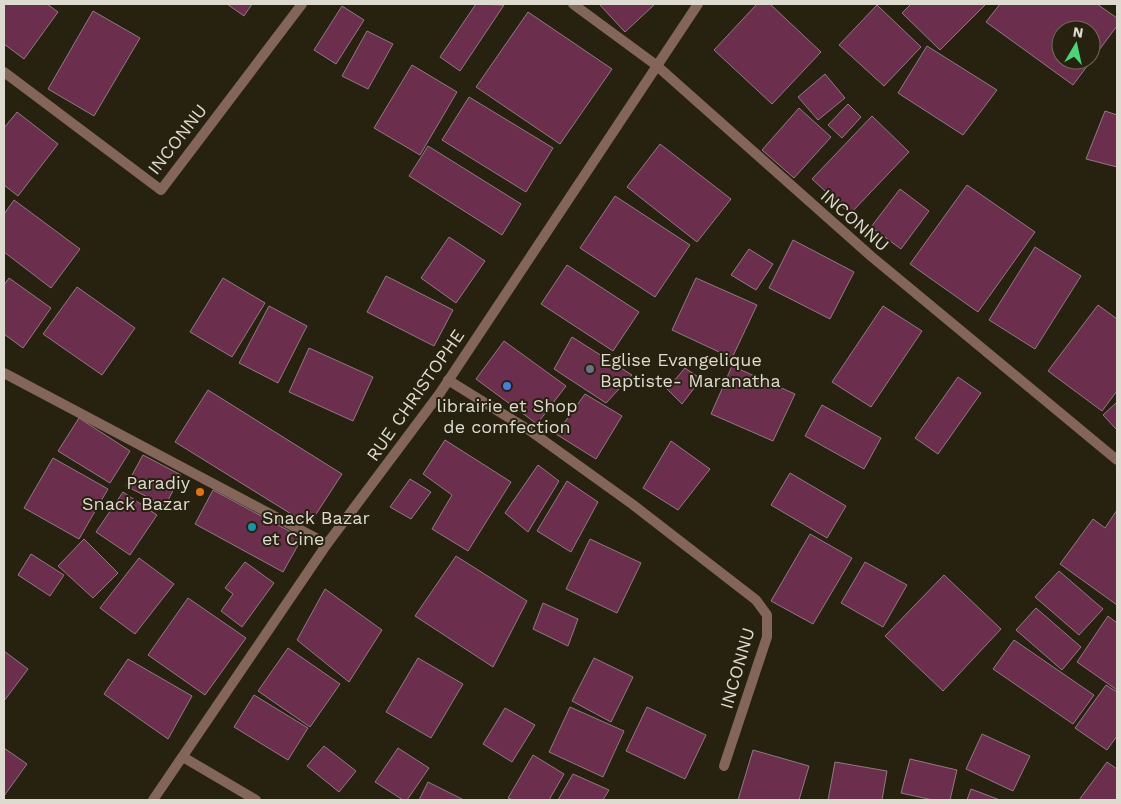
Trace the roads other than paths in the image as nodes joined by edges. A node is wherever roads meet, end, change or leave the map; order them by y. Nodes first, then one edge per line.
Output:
1 (302, 4) edge
2 (573, 4) edge
3 (698, 4) edge
4 (656, 65) junction
5 (4, 72) edge
6 (4, 373) edge
7 (448, 380) junction
8 (1117, 460) edge
9 (327, 544) junction
10 (183, 757) junction
11 (724, 766) dead end
12 (154, 800) edge
13 (256, 800) edge

1 - 5 street, INCONNU
2 - 4 street, INCONNU
3 - 4 street, RUE CHRISTOPHE
4 - 7 street, RUE CHRISTOPHE
4 - 8 street, INCONNU
6 - 9 street
7 - 9 street, RUE CHRISTOPHE
7 - 11 street, INCONNU
9 - 10 street, RUE CHRISTOPHE
10 - 12 street, RUE CHRISTOPHE
10 - 13 street

